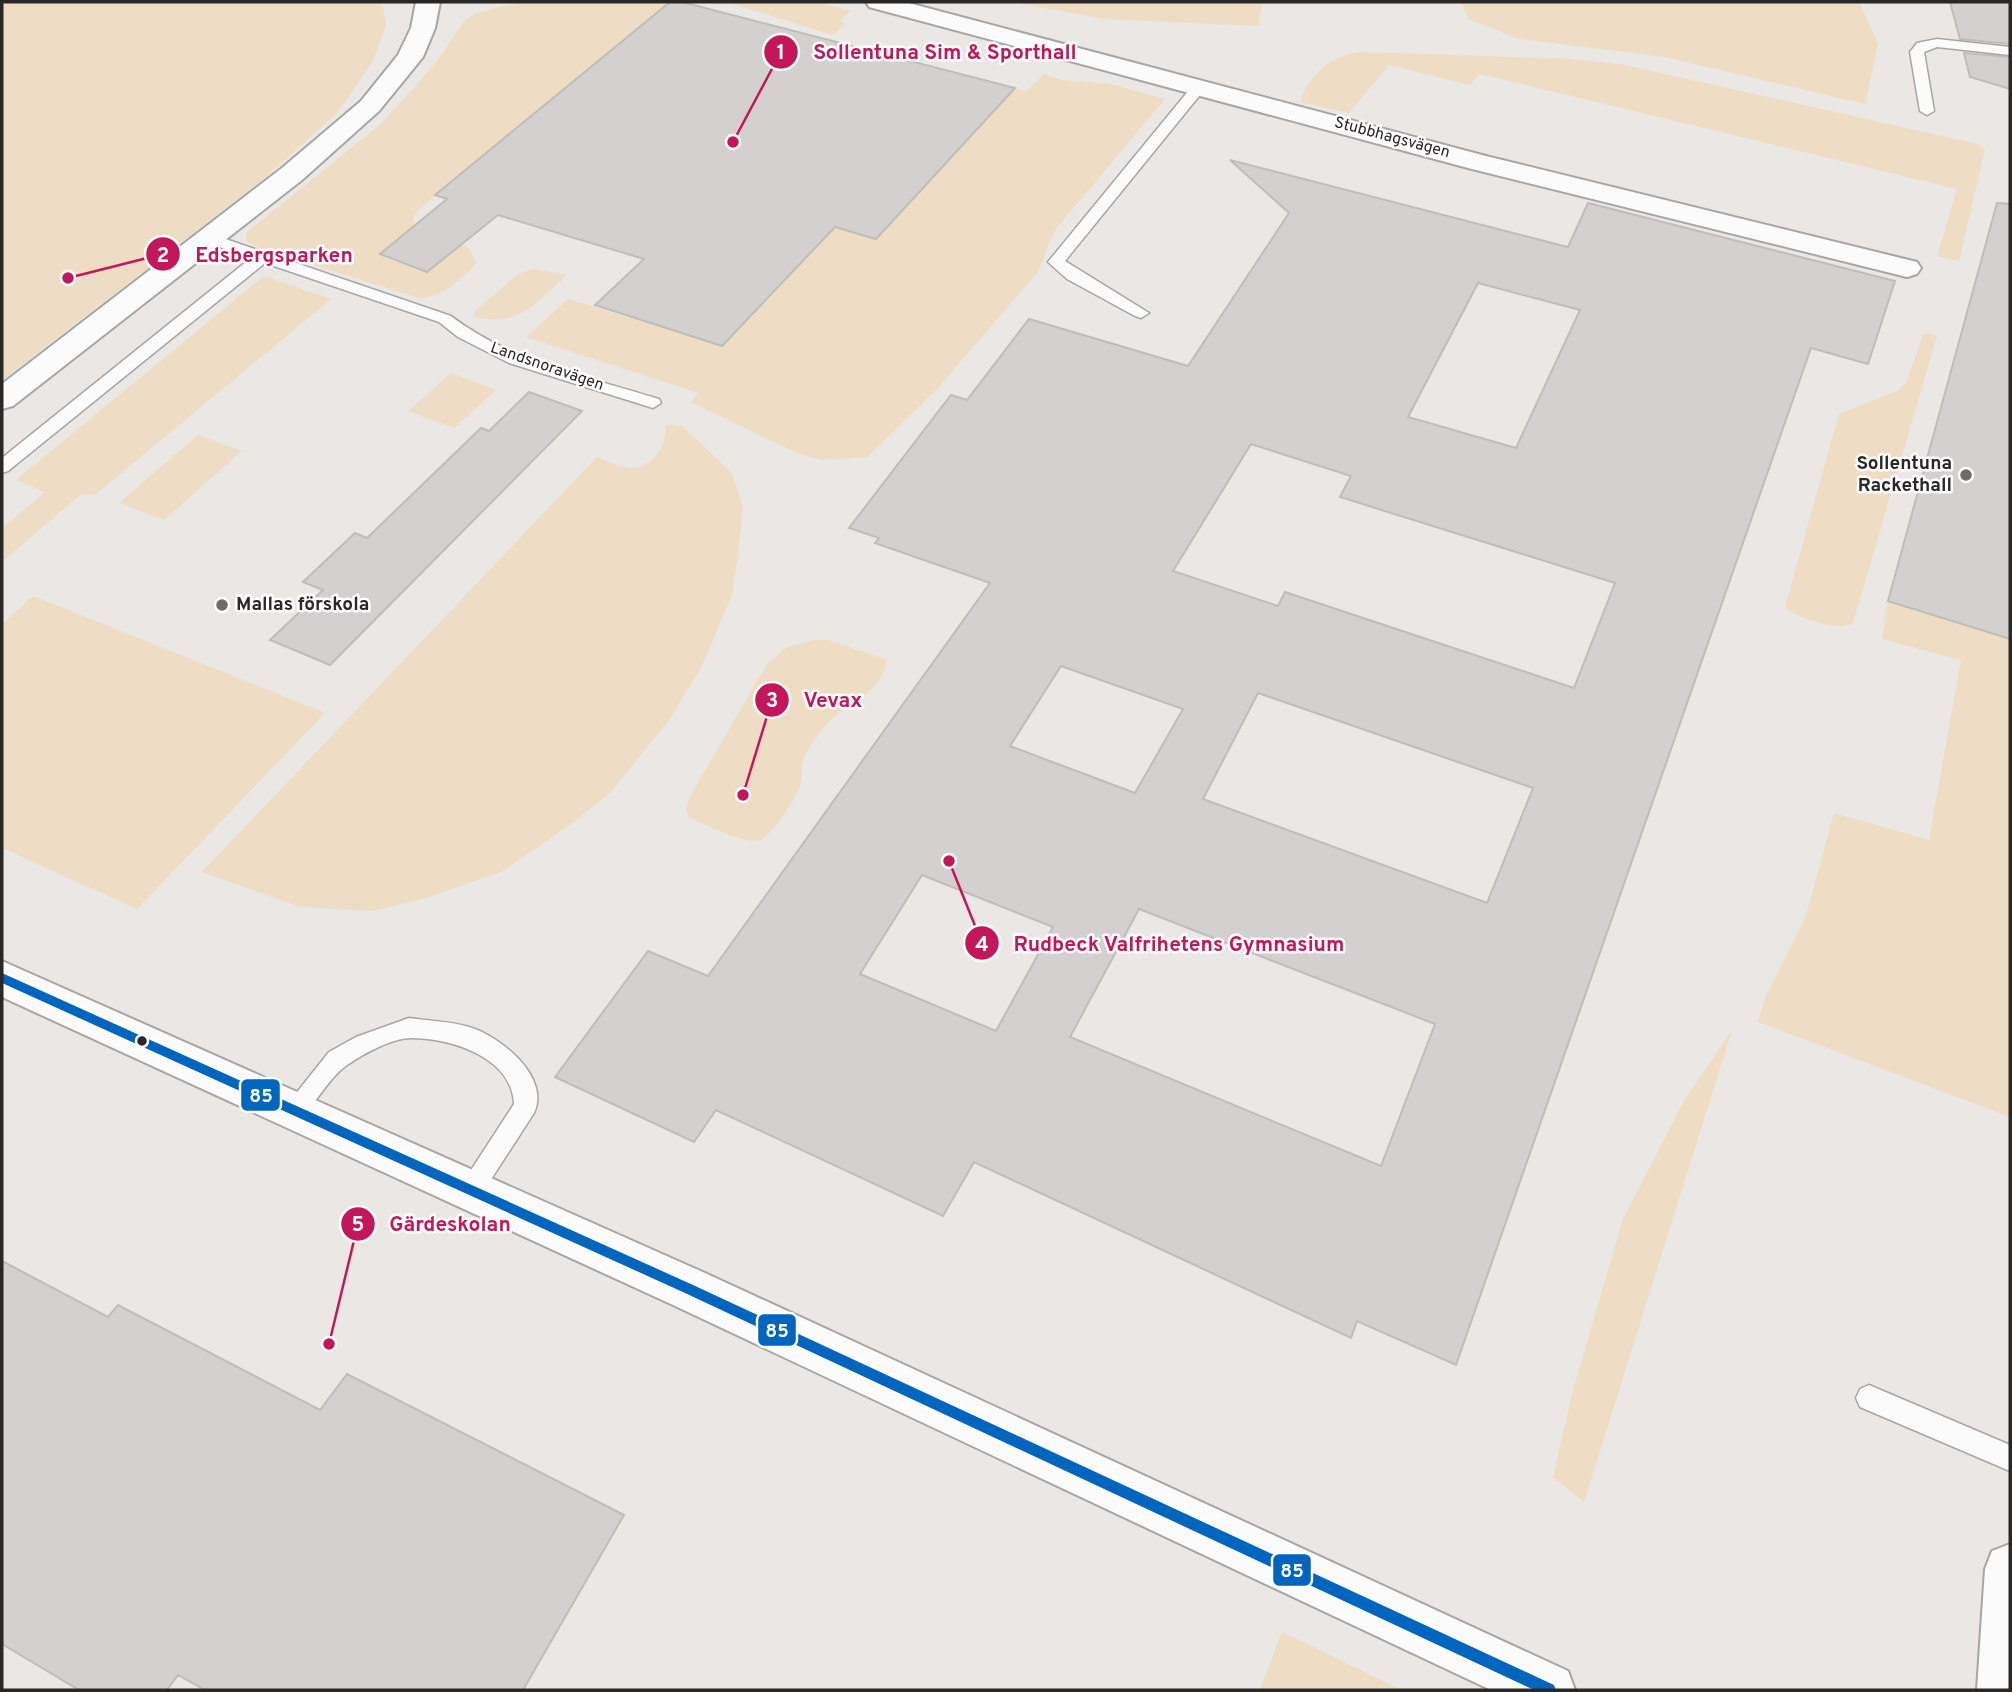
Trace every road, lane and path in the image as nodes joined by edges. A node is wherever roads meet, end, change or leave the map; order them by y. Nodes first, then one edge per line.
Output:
1 (428, 2) edge
2 (878, 2) edge
3 (2010, 51) edge
4 (1199, 86) junction
5 (1927, 111) dead end
6 (208, 238) junction
7 (262, 257) junction
8 (1907, 268) dead end
9 (1140, 313) dead end
10 (2, 399) edge
11 (653, 403) dead end
12 (2, 467) edge
13 (2, 978) edge
14 (295, 1111) junction
15 (470, 1190) junction
16 (1869, 1398) dead end
17 (2010, 1458) edge
18 (2010, 1569) edge
19 (1549, 1690) edge
20 (2003, 1690) edge

1 - 6 street
2 - 4 street, Stubbhagsvägen
3 - 5 lane
4 - 8 street, Stubbhagsvägen
4 - 9 lane
6 - 7 lane, Landsnoravägen
6 - 10 street
7 - 11 lane, Landsnoravägen
7 - 12 lane
13 - 14 street
14 - 15 street
14 - 15 lane
15 - 19 street
16 - 17 lane
18 - 20 street

